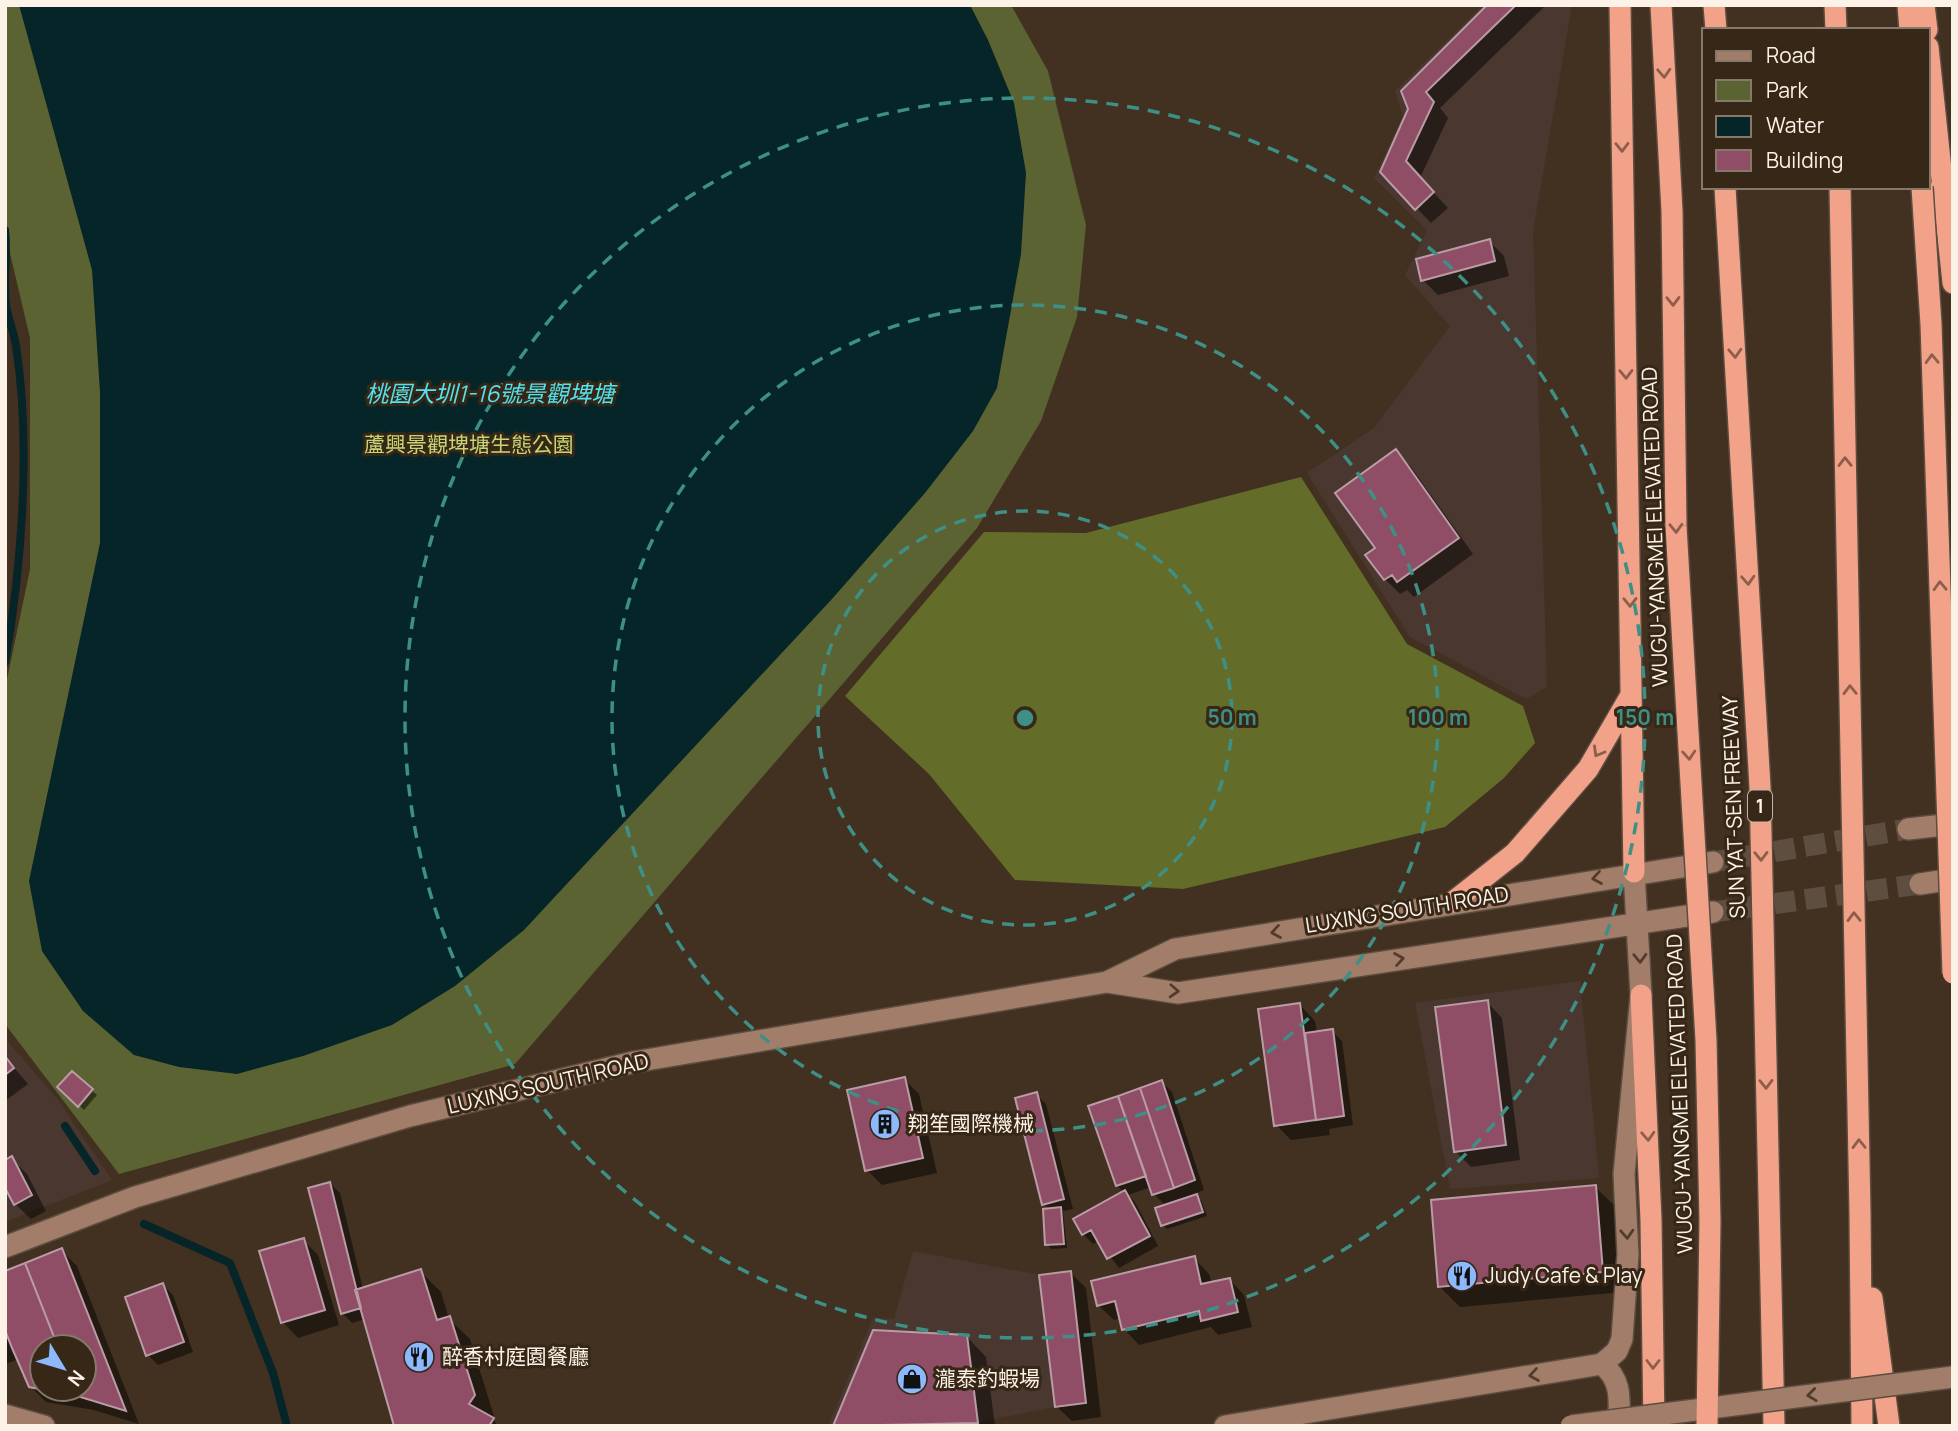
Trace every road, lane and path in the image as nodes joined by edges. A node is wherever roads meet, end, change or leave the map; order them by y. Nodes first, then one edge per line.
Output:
1 (1620, 5) edge
2 (1661, 5) edge
3 (1714, 5) edge
4 (1835, 5) edge
5 (1909, 5) edge
6 (1924, 5) edge
7 (1716, 28) edge
8 (1836, 28) edge
9 (1910, 28) edge
10 (1927, 28) edge
11 (1930, 66) edge
12 (1725, 189) edge
13 (1840, 189) edge
14 (1922, 189) edge
15 (1953, 283) edge
16 (1632, 693) junction
17 (1953, 824) edge
18 (1908, 829) tunnel mouth
19 (1713, 862) tunnel mouth
20 (1634, 872) junction
21 (1953, 879) edge
22 (1920, 884) tunnel mouth
23 (1453, 902) junction
24 (1713, 912) tunnel mouth
25 (1639, 923) junction
26 (1953, 973) edge
27 (1107, 982) junction
28 (1641, 995) junction
29 (1860, 1213) junction
30 (5, 1248) edge
31 (1602, 1364) junction
32 (1953, 1377) edge
33 (5, 1415) edge
34 (44, 1426) edge
35 (1226, 1426) edge
36 (1571, 1426) edge
37 (1619, 1426) edge
38 (1654, 1426) edge
39 (1707, 1426) edge
40 (1774, 1426) edge
41 (1862, 1426) edge
42 (1889, 1426) edge

1 -> 16 highway
2 -> 39 highway, WUGU-YANGMEI ELEVATED ROAD, bridge
3 - 7 highway
4 - 8 highway
5 - 9 highway
6 - 10 highway
11 - 15 highway
12 -> 40 highway, SUN YAT-SEN FREEWAY / 1
29 -> 13 highway
26 -> 14 highway, bridge
16 - 20 highway
16 -> 23 highway
17 - 18 street
19 - 20 street, LUXING SOUTH ROAD
20 -> 23 street, LUXING SOUTH ROAD
20 - 25 street
21 - 22 street
23 -> 27 street, LUXING SOUTH ROAD
24 - 25 street, LUXING SOUTH ROAD
27 -> 25 street, LUXING SOUTH ROAD
25 -> 28 street
27 - 30 street, LUXING SOUTH ROAD
28 -> 31 street
28 -> 38 highway
29 - 41 highway
29 - 42 highway
31 -> 35 street
31 - 37 street
32 -> 36 street, bridge
33 - 34 street

